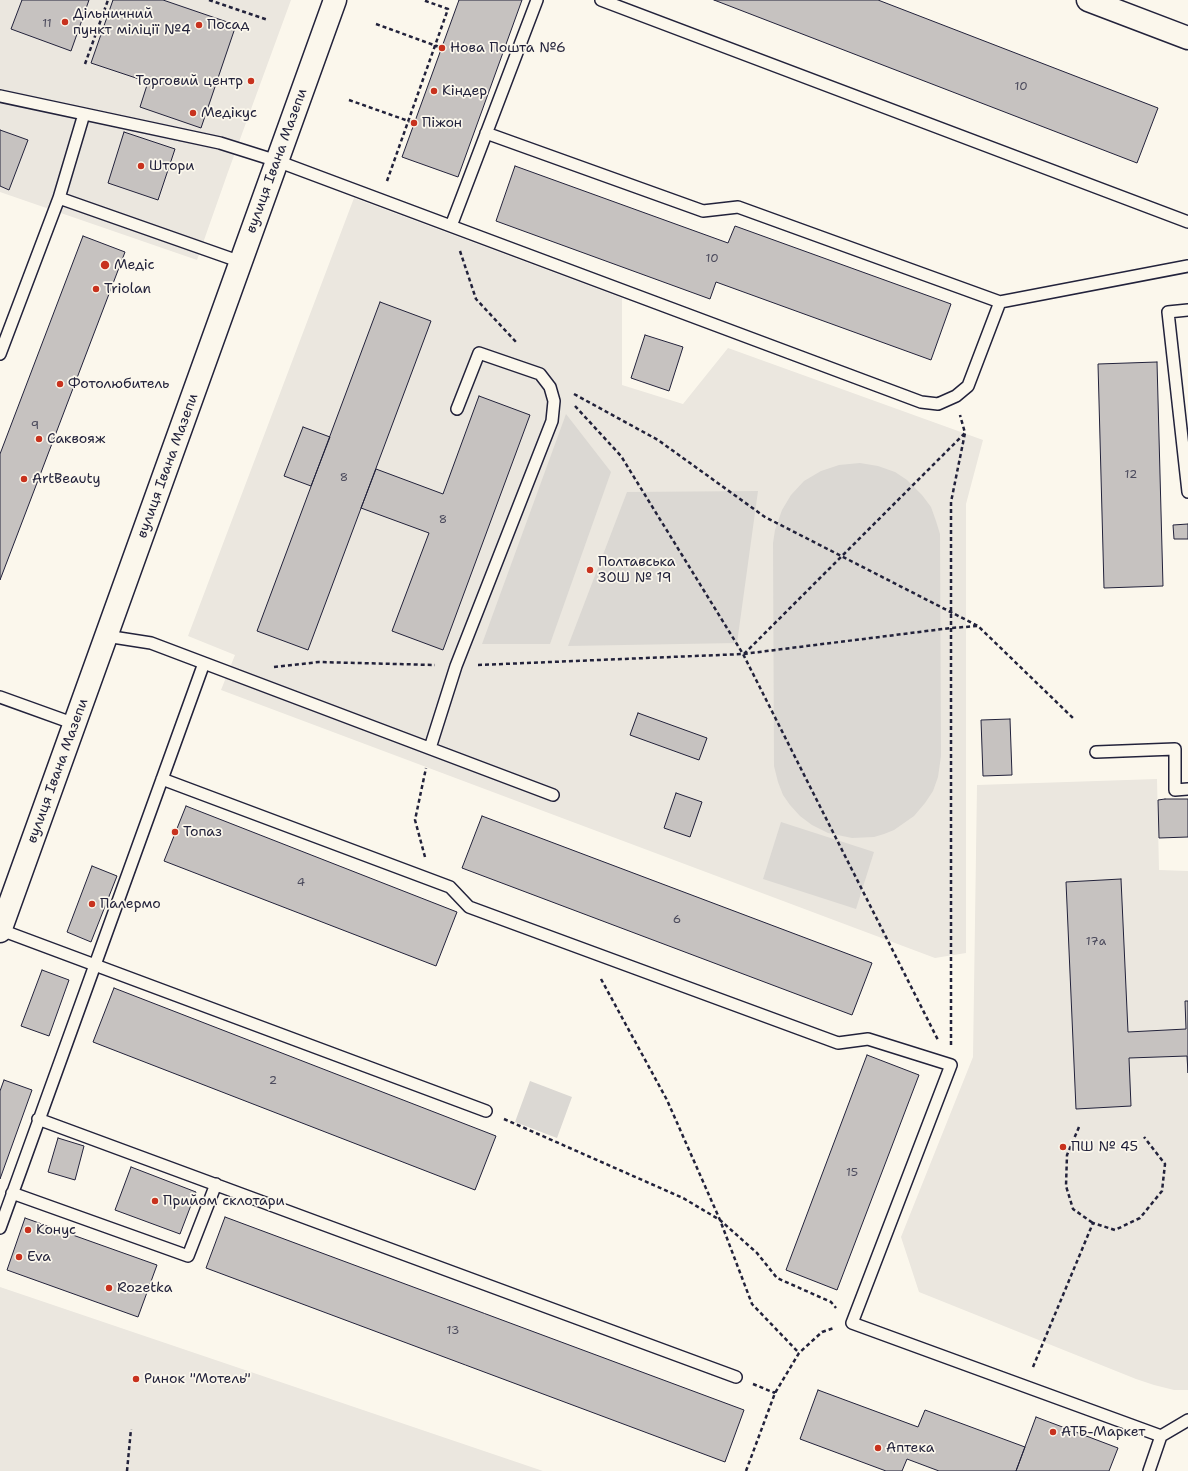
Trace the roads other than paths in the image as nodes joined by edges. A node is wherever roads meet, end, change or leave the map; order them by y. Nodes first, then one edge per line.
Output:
1 (335, 0) edge
2 (537, 0) edge
3 (601, 0) edge
4 (1088, 0) edge
5 (1188, 38) edge
6 (0, 96) edge
7 (84, 114) junction
8 (486, 133) junction
9 (277, 162) junction
10 (60, 198) junction
11 (1188, 222) edge
12 (451, 226) junction
13 (241, 262) junction
14 (1188, 266) edge
15 (1000, 302) junction
16 (1188, 310) edge
17 (0, 354) edge
18 (457, 409) dead end
19 (1185, 442) edge
20 (1188, 492) edge
21 (106, 636) junction
22 (204, 663) junction
23 (0, 697) edge
24 (75, 724) junction
25 (430, 748) junction
26 (1096, 752) dead end
27 (162, 779) junction
28 (1188, 789) edge
29 (553, 795) dead end
30 (0, 930) edge
31 (94, 964) junction
32 (486, 1111) road end
33 (38, 1119) junction
34 (216, 1184) junction
35 (12, 1193) junction
36 (0, 1228) edge
37 (736, 1377) dead end
38 (1188, 1421) edge
39 (1161, 1436) junction
40 (1149, 1471) edge

1 - 9 main road, вулиця Івана Мазепи
2 - 8 lane
3 - 11 lane
4 - 5 main road
6 - 7 lane
7 - 9 lane
7 - 10 lane
8 - 12 lane
8 - 15 lane
9 - 12 lane
9 - 13 main road, вулиця Івана Мазепи
10 - 13 lane
10 - 17 lane
12 - 15 lane
13 - 21 main road, вулиця Івана Мазепи
14 - 15 lane
16 - 19 lane
18 - 25 lane
19 - 20 lane
21 - 22 lane
21 - 24 main road, вулиця Івана Мазепи
22 - 25 lane
22 - 27 lane
23 - 24 lane
24 - 30 main road, вулиця Івана Мазепи
25 - 29 lane
26 - 28 lane
27 - 31 lane
27 - 39 lane
30 - 31 lane
31 - 32 lane
31 - 33 lane
33 - 34 lane
33 - 35 lane
34 - 35 lane
34 - 37 lane
35 - 36 lane
38 - 39 lane
39 - 40 lane

